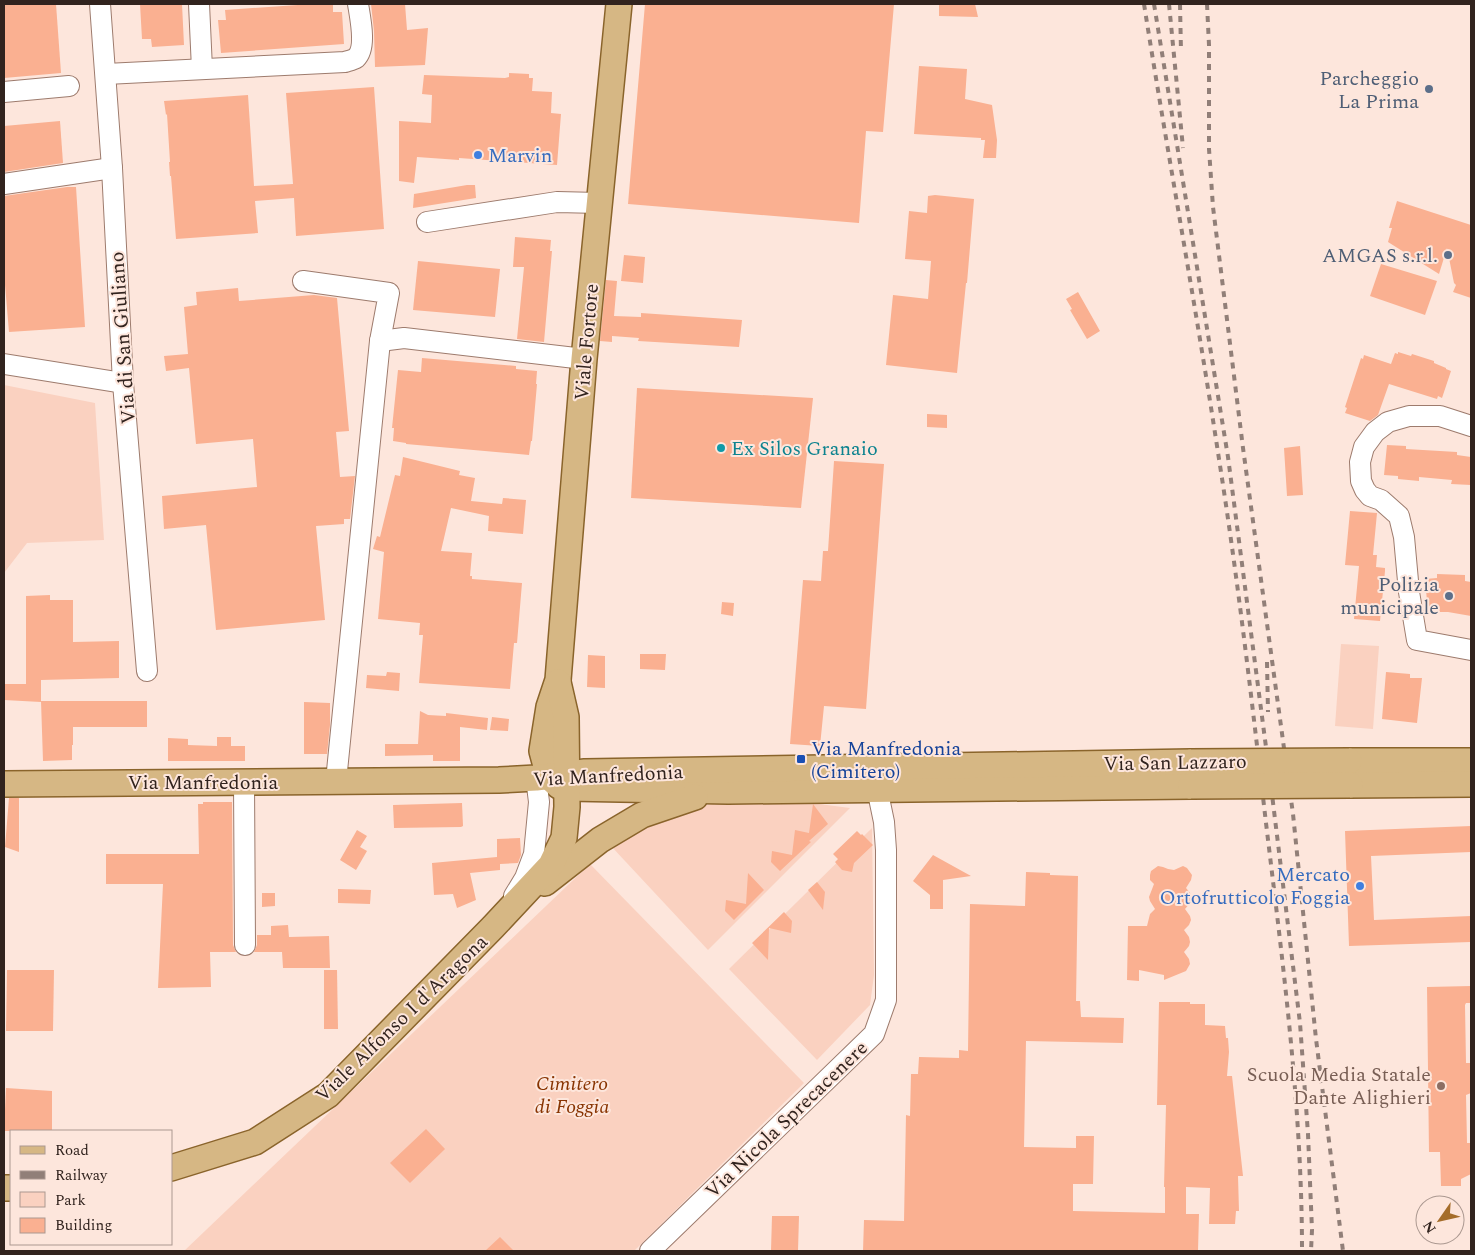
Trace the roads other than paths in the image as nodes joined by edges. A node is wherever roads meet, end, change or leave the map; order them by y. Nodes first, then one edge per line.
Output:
1 (100, 4) edge
2 (199, 4) edge
3 (358, 4) edge
4 (619, 4) edge
5 (202, 70) junction
6 (106, 74) junction
7 (69, 86) dead end
8 (4, 92) edge
9 (112, 168) junction
10 (4, 184) edge
11 (599, 203) junction
12 (426, 222) dead end
13 (303, 282) dead end
14 (380, 340) junction
15 (584, 359) junction
16 (4, 364) edge
17 (123, 383) junction
18 (1471, 426) edge
19 (1471, 650) edge
20 (147, 671) dead end
21 (558, 680) junction
22 (542, 751) junction
23 (1471, 761) edge
24 (1350, 773) junction
25 (878, 778) junction
26 (499, 780) junction
27 (555, 780) junction
28 (336, 781) junction
29 (244, 782) junction
30 (4, 784) edge
31 (1471, 784) edge
32 (728, 791) junction
33 (494, 927) junction
34 (245, 945) dead end
35 (172, 1168) edge
36 (650, 1251) edge

1 - 6 street, Via di San Giuliano
2 - 5 street
3 - 5 street
4 - 11 main road, Viale Fortore
5 - 6 street
6 - 9 street, Via di San Giuliano
7 - 8 street
9 - 10 street
9 - 17 street, Via di San Giuliano
11 - 12 street
11 - 15 main road, Viale Fortore
13 - 14 street
14 - 15 street
14 - 28 street
15 - 21 main road, Viale Fortore
16 - 17 street
17 - 20 street, Via di San Giuliano
18 - 19 street
21 - 22 main road, Viale Fortore
21 - 27 main road, Viale Fortore
22 - 26 main road
22 - 27 main road, Viale Fortore
23 - 24 main road, Via San Lazzaro
24 - 25 main road, Via San Lazzaro, bridge
24 - 31 main road, Via San Lazzaro
25 - 27 main road, Via Manfredonia
25 - 32 main road, Via Manfredonia
25 - 36 street, Via Nicola Sprecacenere
26 - 27 main road, Via Manfredonia
26 - 28 main road, Via Manfredonia
27 - 32 main road, Via Manfredonia
27 - 33 street, Viale Alfonso I d'Aragona
27 - 33 main road, Viale Alfonso I d'Aragona
28 - 29 main road, Via Manfredonia
29 - 30 main road, Via Manfredonia
29 - 34 street
32 - 33 main road, Viale Alfonso I d'Aragona
33 - 35 main road, Viale Alfonso I d'Aragona

